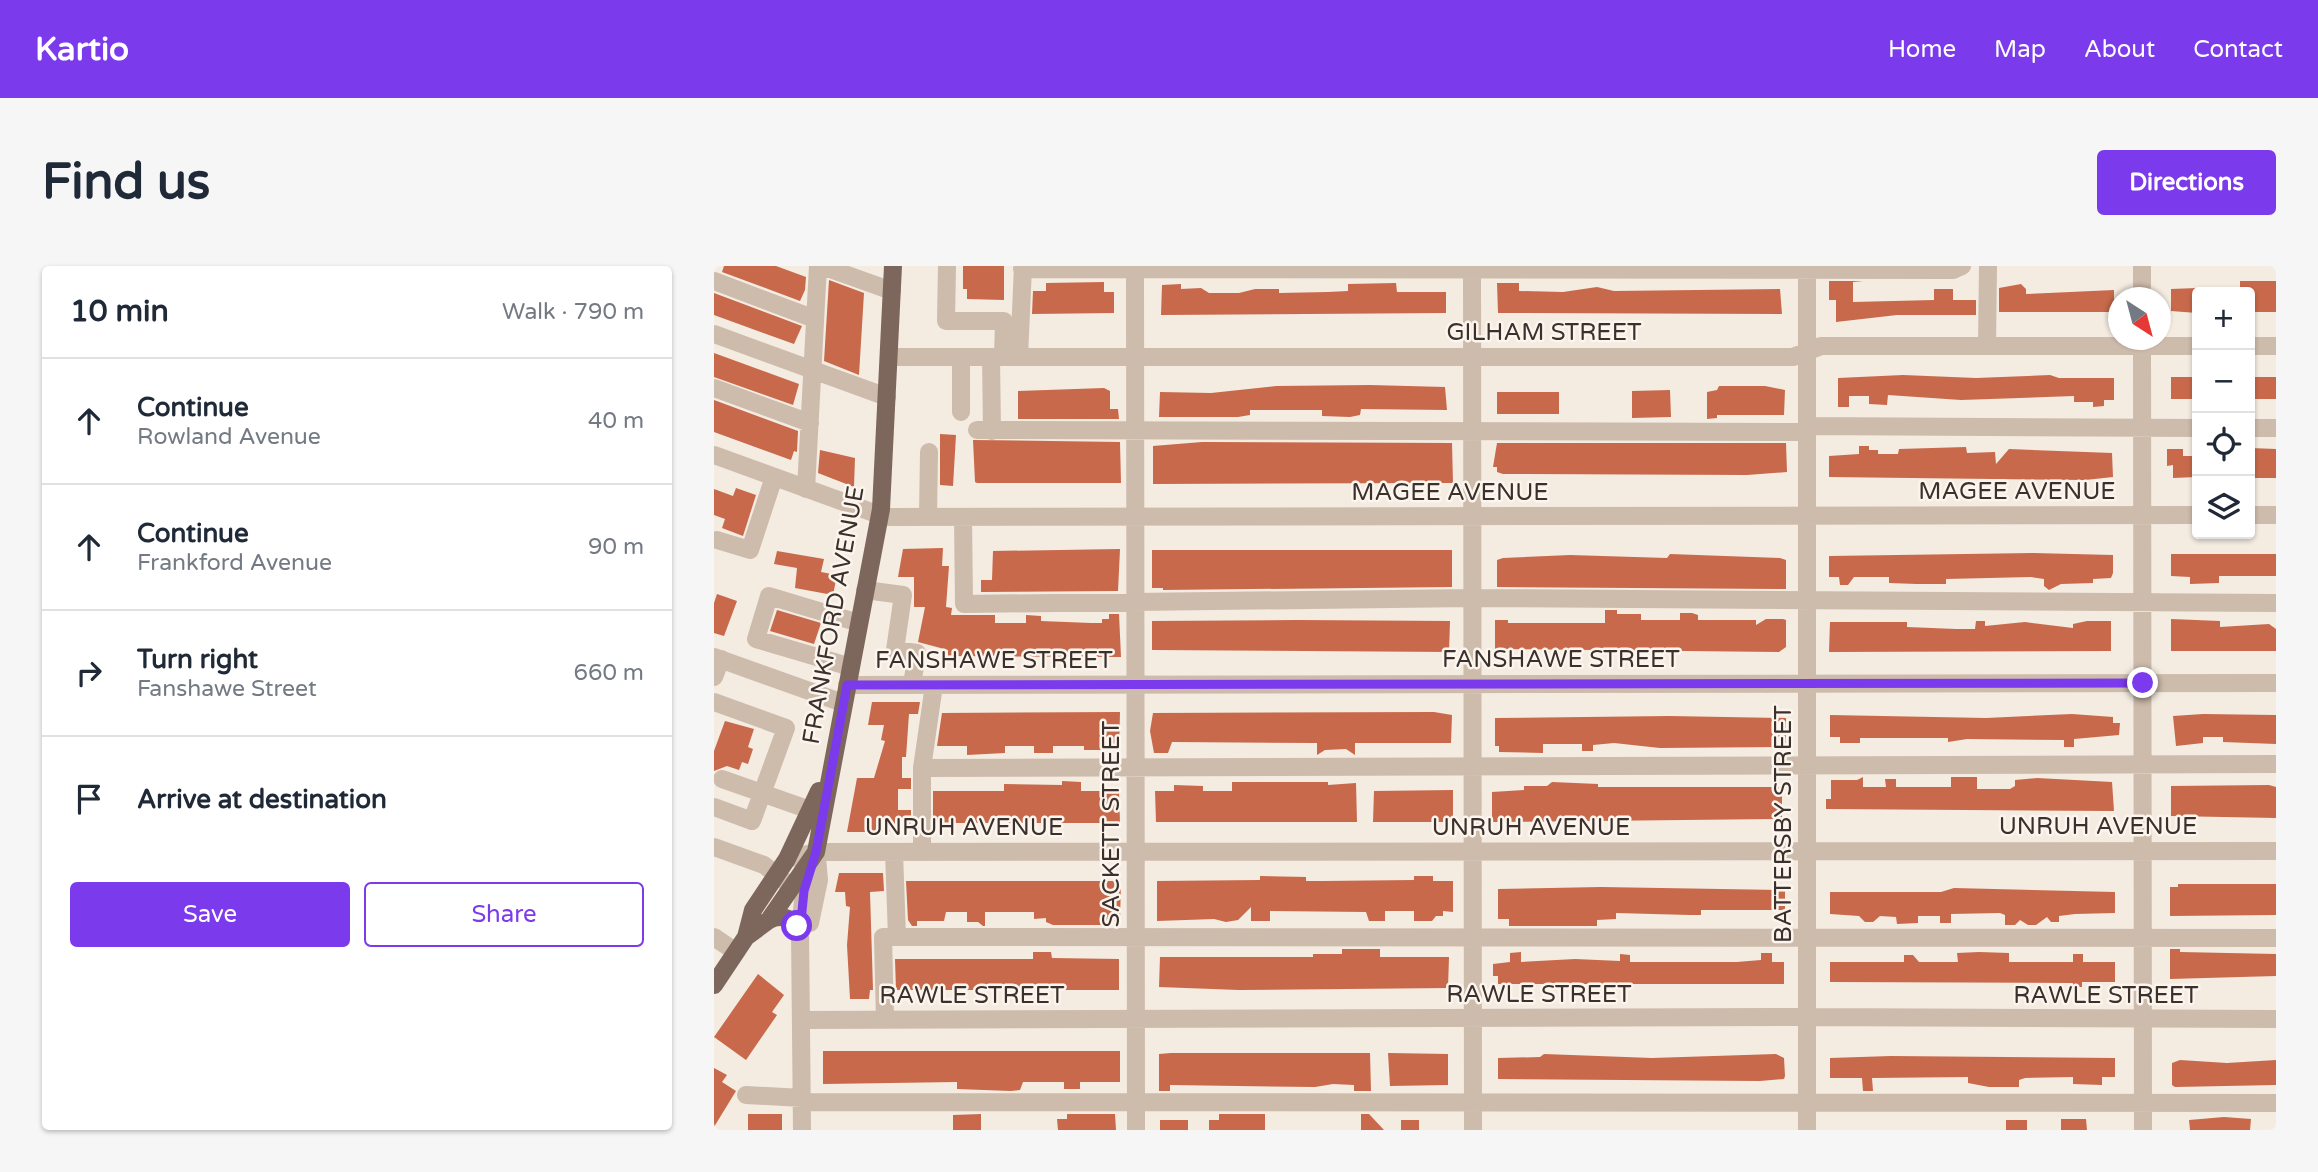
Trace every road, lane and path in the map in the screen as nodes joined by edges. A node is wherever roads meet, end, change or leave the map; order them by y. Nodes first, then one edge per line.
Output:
1 (820, 266) edge
2 (893, 266) edge
3 (947, 266) edge
4 (1962, 266) edge
5 (1988, 266) edge
6 (2142, 266) edge
7 (1022, 267) edge
8 (1135, 267) edge
9 (1472, 267) edge
10 (1807, 268) edge
11 (714, 281) edge
12 (2142, 287) edge
13 (892, 291) junction
14 (816, 319) junction
15 (714, 334) edge
16 (2108, 344) edge
17 (2171, 345) edge
18 (2276, 345) edge
19 (1987, 346) junction
20 (2192, 346) edge
21 (2255, 346) edge
22 (2142, 350) edge
23 (1807, 351) junction
24 (889, 357) junction
25 (961, 357) junction
26 (1004, 357) junction
27 (1135, 357) junction
28 (1472, 357) junction
29 (813, 370) junction
30 (714, 388) edge
31 (887, 397) junction
32 (961, 412) dead end
33 (810, 423) junction
34 (2142, 428) junction
35 (2192, 428) edge
36 (2255, 428) edge
37 (2276, 428) edge
38 (1807, 429) junction
39 (1472, 430) junction
40 (1135, 433) junction
41 (929, 452) dead end
42 (714, 455) edge
43 (774, 477) junction
44 (806, 489) junction
45 (2142, 515) junction
46 (2192, 515) edge
47 (2255, 515) edge
48 (2276, 515) edge
49 (880, 516) junction
50 (962, 516) junction
51 (1135, 516) junction
52 (1472, 516) junction
53 (1807, 516) junction
54 (928, 517) junction
55 (718, 540) dead end
56 (865, 590) junction
57 (1472, 598) junction
58 (1135, 601) junction
59 (1807, 601) junction
60 (2276, 603) edge
61 (2142, 604) junction
62 (859, 623) junction
63 (756, 639) junction
64 (717, 658) edge
65 (748, 668) junction
66 (849, 676) junction
67 (714, 677) edge
68 (2143, 683) junction
69 (2276, 683) edge
70 (1135, 684) junction
71 (1472, 684) junction
72 (1807, 684) junction
73 (912, 685) junction
74 (934, 685) junction
75 (715, 704) edge
76 (843, 704) junction
77 (832, 762) junction
78 (1807, 764) junction
79 (2142, 764) junction
80 (2276, 764) edge
81 (922, 768) junction
82 (1135, 768) junction
83 (1472, 768) junction
84 (722, 779) dead end
85 (762, 792) junction
86 (714, 807) edge
87 (810, 810) junction
88 (714, 848) edge
89 (1807, 851) junction
90 (2143, 851) junction
91 (2276, 851) edge
92 (816, 852) junction
93 (894, 852) junction
94 (922, 852) junction
95 (1135, 852) junction
96 (1472, 852) junction
97 (787, 859) junction
98 (777, 875) junction
99 (792, 887) junction
100 (769, 920) junction
101 (800, 931) junction
102 (714, 937) edge
103 (897, 937) junction
104 (1807, 937) junction
105 (1135, 938) junction
106 (2143, 938) junction
107 (2276, 938) edge
108 (1472, 940) junction
109 (741, 945) junction
110 (802, 957) junction
111 (714, 985) edge
112 (1807, 1017) junction
113 (1136, 1019) junction
114 (1473, 1019) junction
115 (2276, 1019) edge
116 (802, 1020) junction
117 (885, 1020) junction
118 (2143, 1020) junction
119 (746, 1095) dead end
120 (802, 1100) junction
121 (2143, 1101) junction
122 (1136, 1102) junction
123 (1808, 1102) junction
124 (2276, 1102) edge
125 (1473, 1105) junction
126 (802, 1130) edge
127 (1136, 1130) edge
128 (1473, 1130) edge
129 (1808, 1130) edge
130 (2143, 1130) edge

1 - 13 street
1 - 14 street
2 - 13 main road, FRANKFORD AVENUE
3 - 26 street
4 - 10 street
5 - 19 street
6 - 12 street
7 - 8 street
7 - 26 street
8 - 9 street
8 - 27 street, SACKETT STREET
9 - 10 street
9 - 28 street
10 - 23 street, BATTERSBY STREET
11 - 14 street
13 - 24 main road, FRANKFORD AVENUE
14 - 29 street
15 - 29 street
16 - 19 street, GILHAM STREET
17 - 20 street, GILHAM STREET
18 - 21 street
19 - 23 street, GILHAM STREET
22 - 34 street
23 - 28 street, GILHAM STREET
23 - 38 street, BATTERSBY STREET
24 - 25 street, GILHAM STREET
24 - 31 main road, FRANKFORD AVENUE
25 - 26 street, GILHAM STREET
25 - 32 street
26 - 27 street, GILHAM STREET
26 - 40 street
27 - 28 street, GILHAM STREET
27 - 40 street, SACKETT STREET
28 - 39 street
29 - 31 street
29 - 33 street
30 - 33 street
31 - 49 main road, FRANKFORD AVENUE
33 - 44 street
34 - 35 street
34 - 38 street
34 - 45 street
36 - 37 street
38 - 39 street
38 - 53 street, BATTERSBY STREET
39 - 40 street
39 - 52 street
40 - 51 street, SACKETT STREET
41 - 54 street
42 - 43 street, MAGEE AVENUE
43 - 44 street, MAGEE AVENUE
43 - 55 street
44 - 49 street, MAGEE AVENUE
45 - 46 street, MAGEE AVENUE
45 - 53 street, MAGEE AVENUE
45 - 61 street
47 - 48 street
49 - 54 street, MAGEE AVENUE
49 - 56 main road, FRANKFORD AVENUE
50 - 51 street, MAGEE AVENUE
50 - 54 street, MAGEE AVENUE
50 - 58 street
51 - 52 street, MAGEE AVENUE
51 - 58 street, SACKETT STREET
52 - 53 street, MAGEE AVENUE
52 - 57 street
53 - 59 street, BATTERSBY STREET
56 - 62 main road, FRANKFORD AVENUE
56 - 73 street
57 - 58 street
57 - 59 street
57 - 71 street
58 - 70 street, SACKETT STREET
59 - 61 street
59 - 72 street, BATTERSBY STREET
60 - 61 street
61 - 68 street
62 - 63 street
62 - 66 main road, FRANKFORD AVENUE
63 - 65 street
63 - 66 street, FANSHAWE STREET
64 - 65 street
64 - 67 street
65 - 76 street
66 - 73 street, FANSHAWE STREET
66 - 76 main road, FRANKFORD AVENUE
68 - 69 street, FANSHAWE STREET
68 - 72 street, FANSHAWE STREET
68 - 79 street
70 - 71 street, FANSHAWE STREET
70 - 74 street, FANSHAWE STREET
70 - 82 street, SACKETT STREET
71 - 72 street, FANSHAWE STREET
71 - 83 street
72 - 78 street, BATTERSBY STREET
73 - 74 street, FANSHAWE STREET
74 - 81 street
75 - 85 street
76 - 77 main road, FRANKFORD AVENUE
77 - 87 main road, FRANKFORD AVENUE
77 - 92 main road, FRANKFORD AVENUE
78 - 79 street
78 - 83 street
78 - 89 street, BATTERSBY STREET
79 - 80 street
79 - 90 street
81 - 82 street
81 - 94 street
82 - 83 street
82 - 95 street, SACKETT STREET
83 - 96 street
84 - 85 street
85 - 86 street
85 - 87 street
87 - 97 main road, FRANKFORD AVENUE
88 - 98 street
89 - 90 street, UNRUH AVENUE
89 - 96 street, UNRUH AVENUE
89 - 104 street, BATTERSBY STREET
90 - 91 street, UNRUH AVENUE
90 - 106 street
92 - 93 street, UNRUH AVENUE
92 - 97 street, UNRUH AVENUE
92 - 99 main road, FRANKFORD AVENUE
92 - 101 street
92 - 110 street
93 - 94 street, UNRUH AVENUE
93 - 103 street
94 - 95 street, UNRUH AVENUE
95 - 96 street, UNRUH AVENUE
95 - 105 street, SACKETT STREET
96 - 108 street
97 - 98 main road, FRANKFORD AVENUE
98 - 99 street
98 - 109 main road, FRANKFORD AVENUE
99 - 100 main road, FRANKFORD AVENUE
100 - 101 main road
100 - 109 main road, FRANKFORD AVENUE
101 - 110 street
102 - 109 street
103 - 105 street
103 - 117 street
104 - 106 street
104 - 108 street
104 - 112 street, BATTERSBY STREET
105 - 108 street
105 - 113 street, SACKETT STREET
106 - 107 street
106 - 118 street
108 - 114 street
109 - 111 main road, FRANKFORD AVENUE
110 - 116 street
112 - 114 street, RAWLE STREET
112 - 118 street, RAWLE STREET
112 - 123 street, BATTERSBY STREET
113 - 114 street, RAWLE STREET
113 - 117 street, RAWLE STREET
113 - 122 street, SACKETT STREET
114 - 125 street
115 - 118 street, RAWLE STREET
116 - 117 street, RAWLE STREET
116 - 120 street
118 - 121 street
119 - 120 street
120 - 122 street
120 - 126 street
121 - 123 street
121 - 124 street
121 - 130 street
122 - 125 street
122 - 127 street, SACKETT STREET
123 - 125 street
123 - 129 street, BATTERSBY STREET
125 - 128 street

